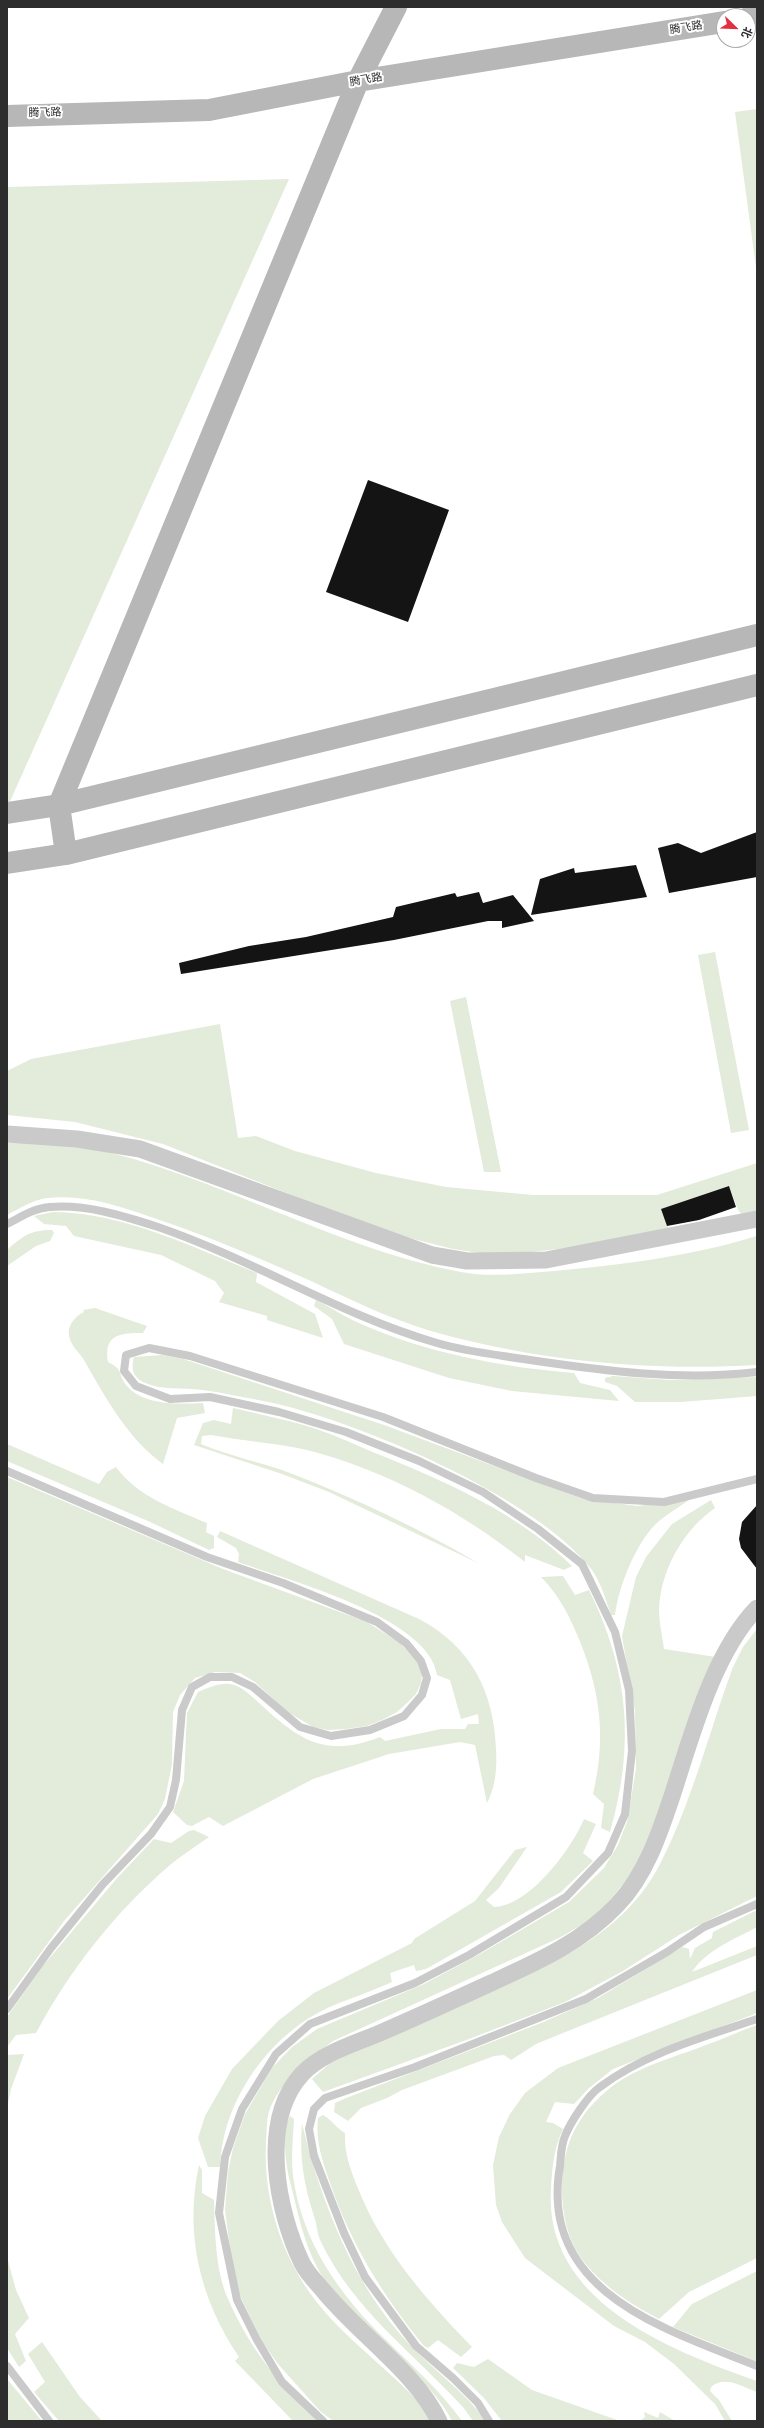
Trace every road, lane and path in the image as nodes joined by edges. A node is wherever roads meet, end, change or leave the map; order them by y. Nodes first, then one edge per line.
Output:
1 (396, 7) edge
2 (716, 23) edge
3 (358, 81) junction
4 (7, 116) edge
5 (757, 635) edge
6 (757, 685) edge
7 (59, 805) junction
8 (7, 813) edge
9 (66, 854) junction
10 (7, 863) edge
11 (7, 1134) edge
12 (757, 1219) edge
13 (7, 1224) edge
14 (757, 1372) edge
15 (7, 1471) edge
16 (757, 1479) edge
17 (757, 1608) edge
18 (757, 1904) edge
19 (7, 2009) edge
20 (757, 2018) edge
21 (7, 2366) edge
22 (757, 2366) edge
23 (49, 2421) edge
24 (323, 2421) edge
25 (439, 2421) edge
26 (489, 2421) edge

1 - 3 street
2 - 3 street, 腾飞路
3 - 4 street, 腾飞路
3 - 7 street
5 - 7 street
6 - 9 street
7 - 8 street
7 - 9 street
9 - 10 street
11 - 12 street
13 - 14 lane
15 - 19 lane
16 - 24 lane
17 - 25 street
18 - 26 lane
20 - 22 lane
21 - 23 lane

